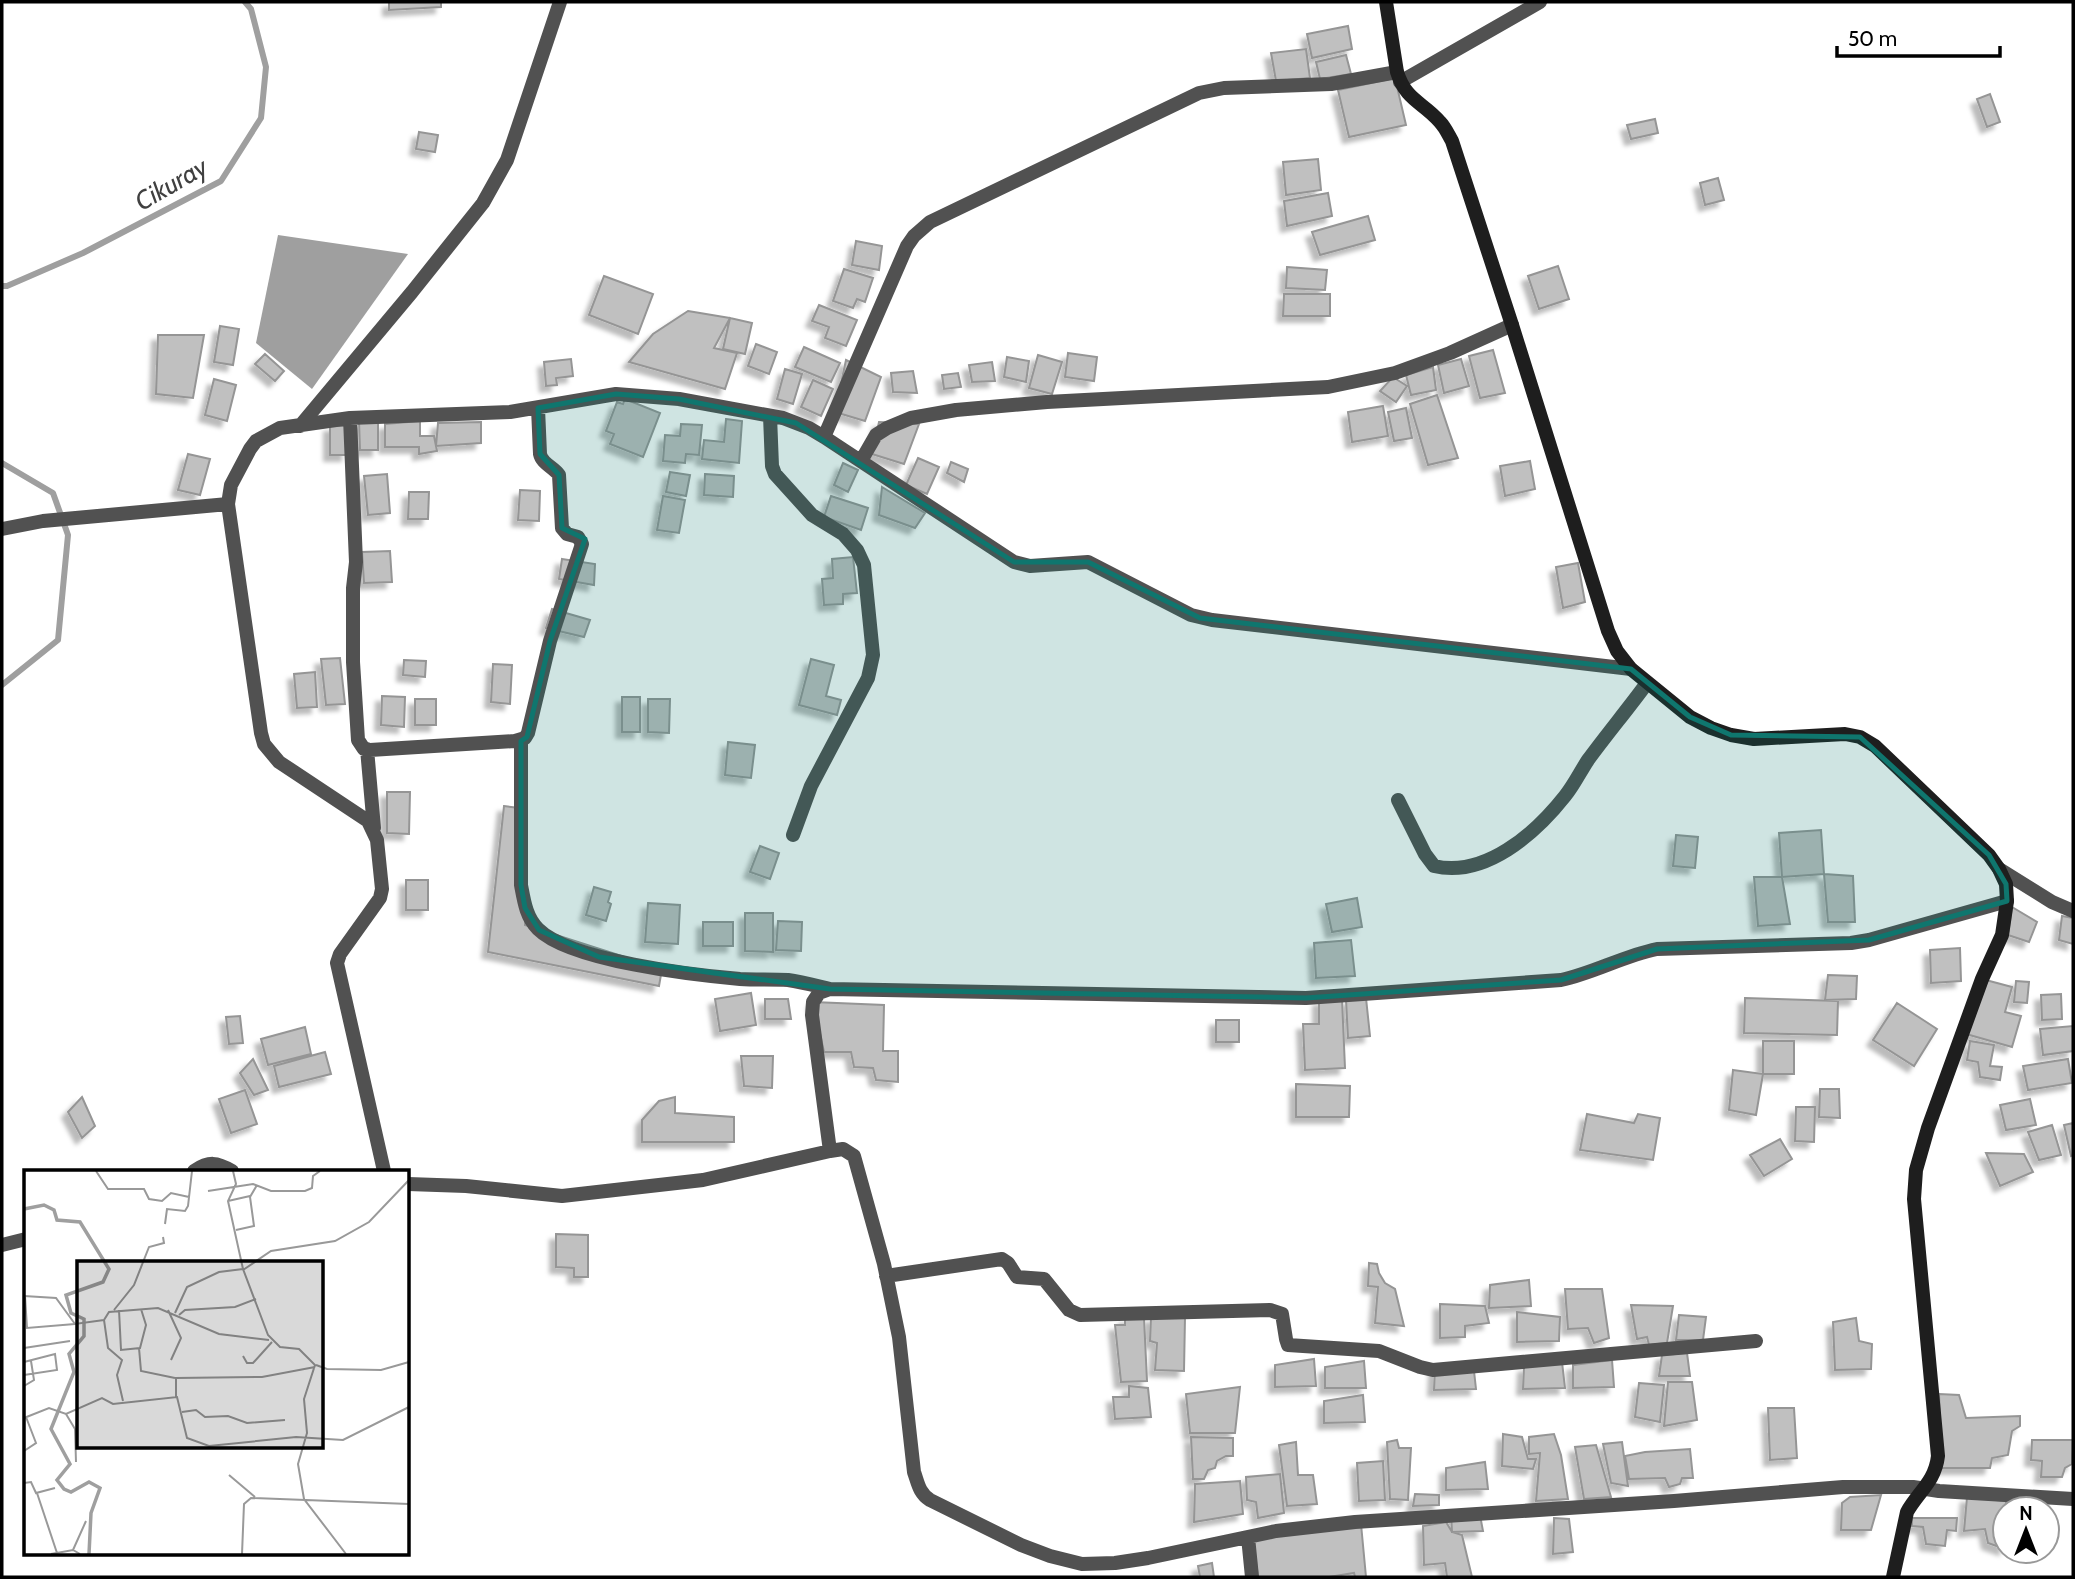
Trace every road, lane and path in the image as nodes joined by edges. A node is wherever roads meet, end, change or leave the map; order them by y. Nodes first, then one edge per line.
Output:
1 (560, 2) edge
2 (1386, 2) edge
3 (1541, 2) edge
4 (1398, 77) junction
5 (1512, 325) junction
6 (538, 408) junction
7 (770, 416) junction
8 (351, 418) junction
9 (300, 426) junction
10 (824, 437) junction
11 (861, 461) junction
12 (228, 504) junction
13 (2, 529) edge
14 (1631, 669) junction
15 (1647, 683) junction
16 (521, 741) junction
17 (367, 749) junction
18 (1398, 800) dead end
19 (374, 830) junction
20 (793, 835) dead end
21 (1999, 869) junction
22 (2007, 901) junction
23 (2073, 911) edge
24 (830, 989) junction
25 (830, 1151) junction
26 (196, 1170) edge
27 (230, 1170) edge
28 (384, 1170) edge
29 (410, 1184) edge
30 (24, 1240) edge
31 (2, 1245) edge
32 (886, 1276) junction
33 (1756, 1341) dead end
34 (1925, 1489) junction
35 (2073, 1499) edge
36 (1248, 1537) junction
37 (1252, 1577) edge
38 (1893, 1577) edge

1 - 9 street
2 - 4 street
3 - 4 street
4 - 5 street
4 - 10 street
5 - 11 street
5 - 14 street
6 - 7 street
6 - 8 street
6 - 16 street
7 - 10 street
7 - 20 street
8 - 9 street
8 - 17 street
9 - 12 street
10 - 11 street
11 - 14 street
12 - 13 street
12 - 19 street
14 - 15 street
15 - 18 street
15 - 21 street
16 - 17 street
16 - 24 street
17 - 19 street
19 - 28 street
21 - 22 street
21 - 23 street
22 - 24 street
22 - 34 street
24 - 25 street
25 - 29 street
25 - 32 street
26 - 27 street
30 - 31 street
32 - 33 street
32 - 36 street
34 - 35 street
34 - 36 street
34 - 38 street
36 - 37 street

